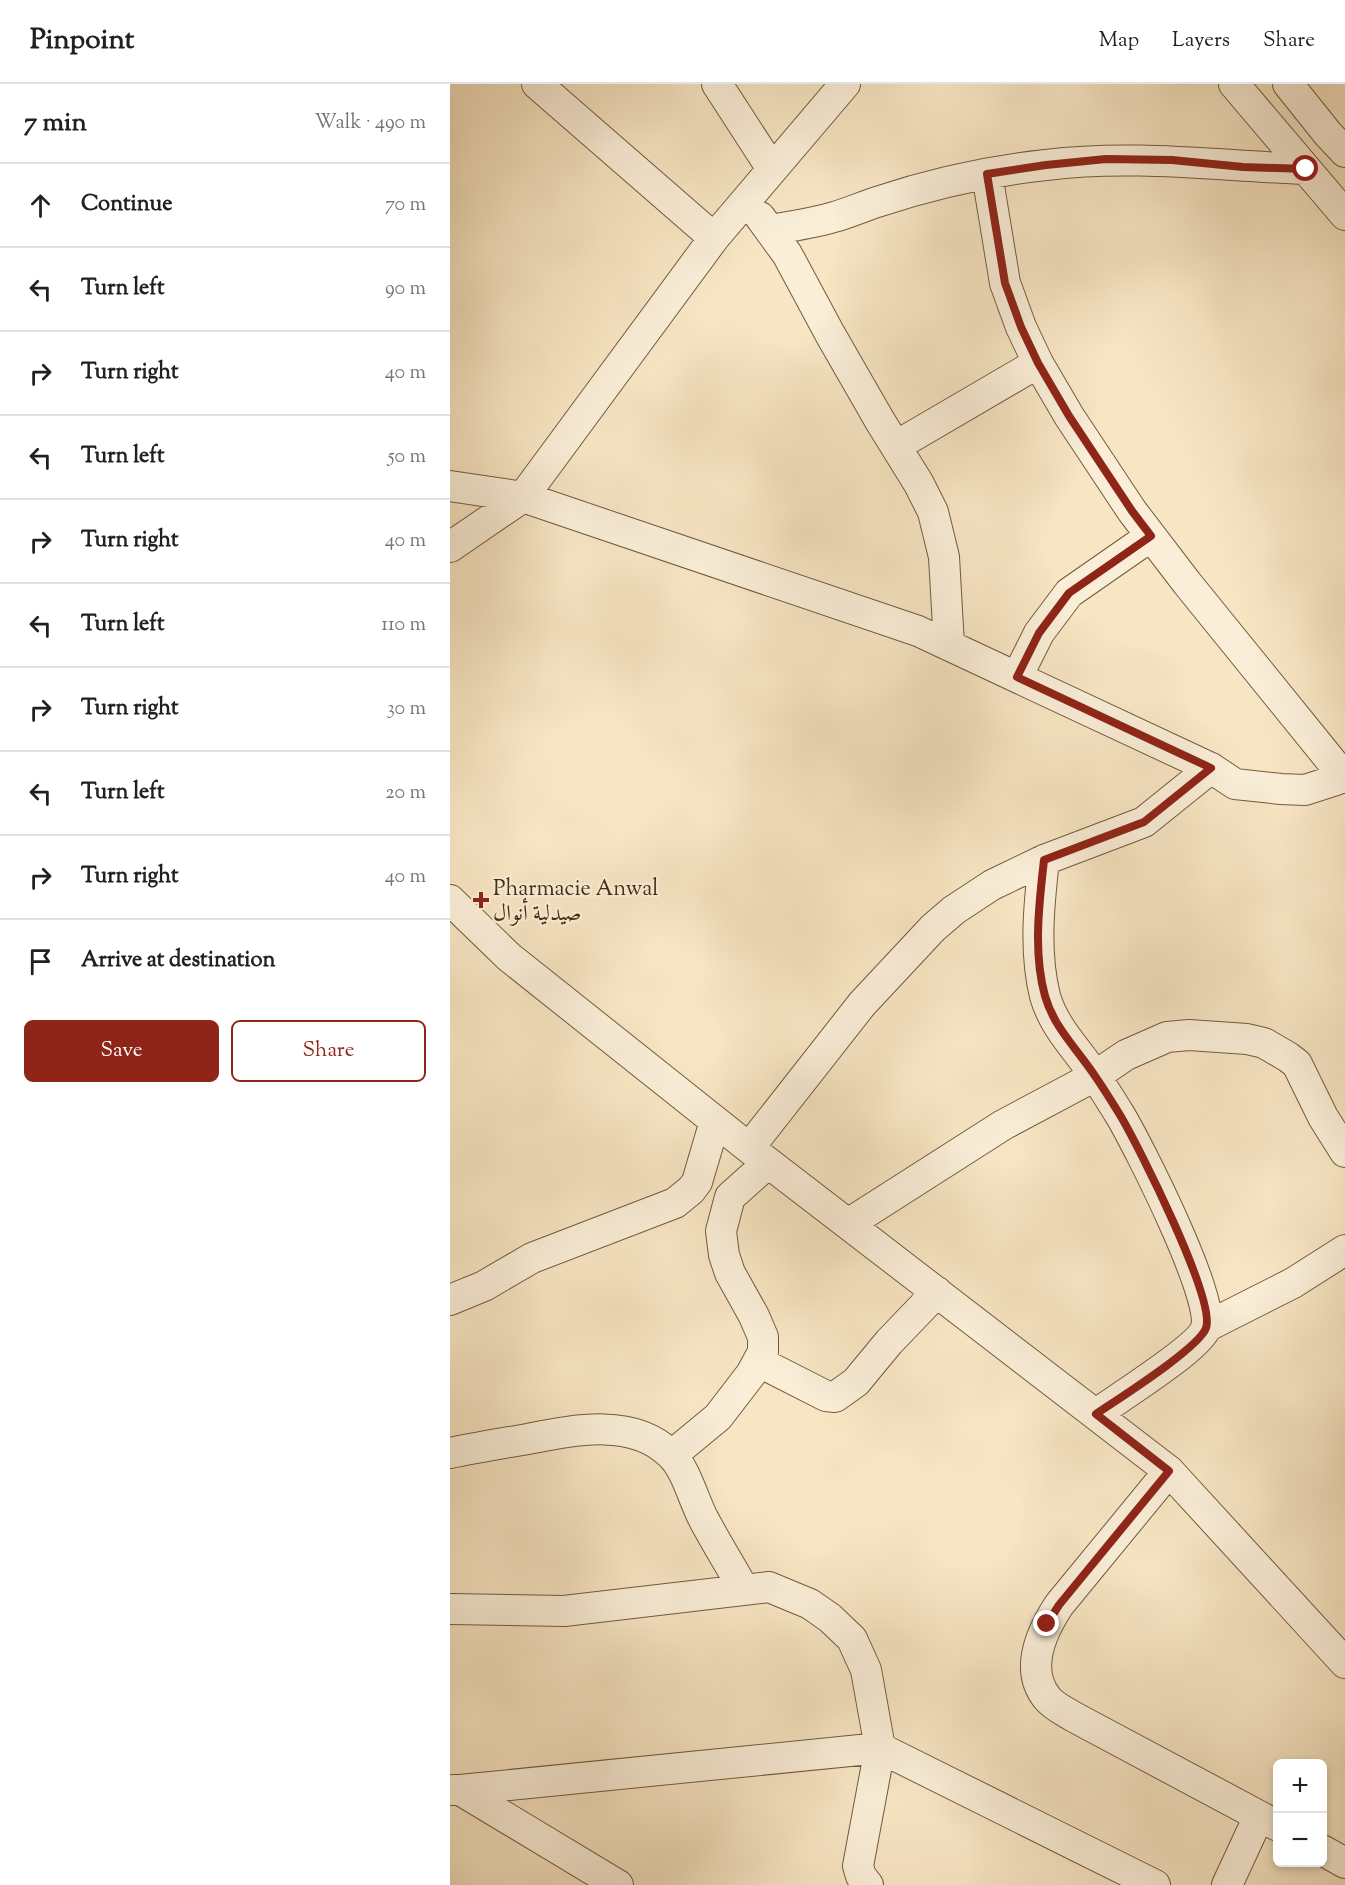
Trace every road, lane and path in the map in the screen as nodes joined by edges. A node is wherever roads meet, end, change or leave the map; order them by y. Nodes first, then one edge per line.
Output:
1 (537, 84) edge
2 (717, 84) edge
3 (844, 84) edge
4 (1234, 84) edge
5 (1288, 84) edge
6 (1345, 152) edge
7 (772, 169) junction
8 (1306, 169) junction
9 (987, 174) junction
10 (746, 200) junction
11 (1345, 215) edge
12 (771, 230) junction
13 (714, 238) junction
14 (1038, 363) junction
15 (896, 446) junction
16 (450, 486) edge
17 (523, 497) junction
18 (1151, 536) junction
19 (450, 547) edge
20 (949, 645) junction
21 (1017, 677) junction
22 (1211, 768) junction
23 (1344, 777) edge
24 (1044, 860) junction
25 (452, 906) edge
26 (1095, 1076) junction
27 (715, 1121) junction
28 (1345, 1152) edge
29 (758, 1156) junction
30 (848, 1224) junction
31 (1345, 1250) edge
32 (937, 1292) junction
33 (450, 1300) edge
34 (1206, 1327) junction
35 (759, 1362) junction
36 (1096, 1414) junction
37 (450, 1453) edge
38 (672, 1455) junction
39 (1169, 1471) junction
40 (744, 1590) junction
41 (450, 1609) edge
42 (1345, 1663) edge
43 (880, 1748) junction
44 (455, 1790) edge
45 (1268, 1821) edge
46 (1327, 1852) edge
47 (1345, 1863) edge
48 (618, 1885) edge
49 (868, 1885) edge
50 (1155, 1885) edge
51 (1227, 1885) edge

1 - 13 street
2 - 7 street
3 - 7 street
4 - 8 street
5 - 6 street
7 - 10 street
8 - 9 street
8 - 11 street
9 - 12 street
9 - 14 street
10 - 12 street
10 - 13 street
12 - 15 street
13 - 17 street
14 - 15 street
14 - 18 street
15 - 20 street
16 - 17 street
17 - 19 street
17 - 20 street
18 - 21 street
18 - 23 street
20 - 21 street
21 - 22 street
22 - 23 street
22 - 24 street
24 - 26 street
24 - 29 street
25 - 27 street
26 - 28 street
26 - 30 street
26 - 34 street
27 - 29 street
27 - 33 street
29 - 30 street
29 - 35 street
30 - 32 street
31 - 34 street
32 - 35 street
32 - 36 street
34 - 36 street
35 - 38 street
36 - 39 street
37 - 38 street
38 - 40 street
39 - 42 street
39 - 45 street
40 - 41 street
40 - 43 street
43 - 44 street
43 - 49 street
43 - 50 street
44 - 48 street
45 - 51 street
46 - 47 street

